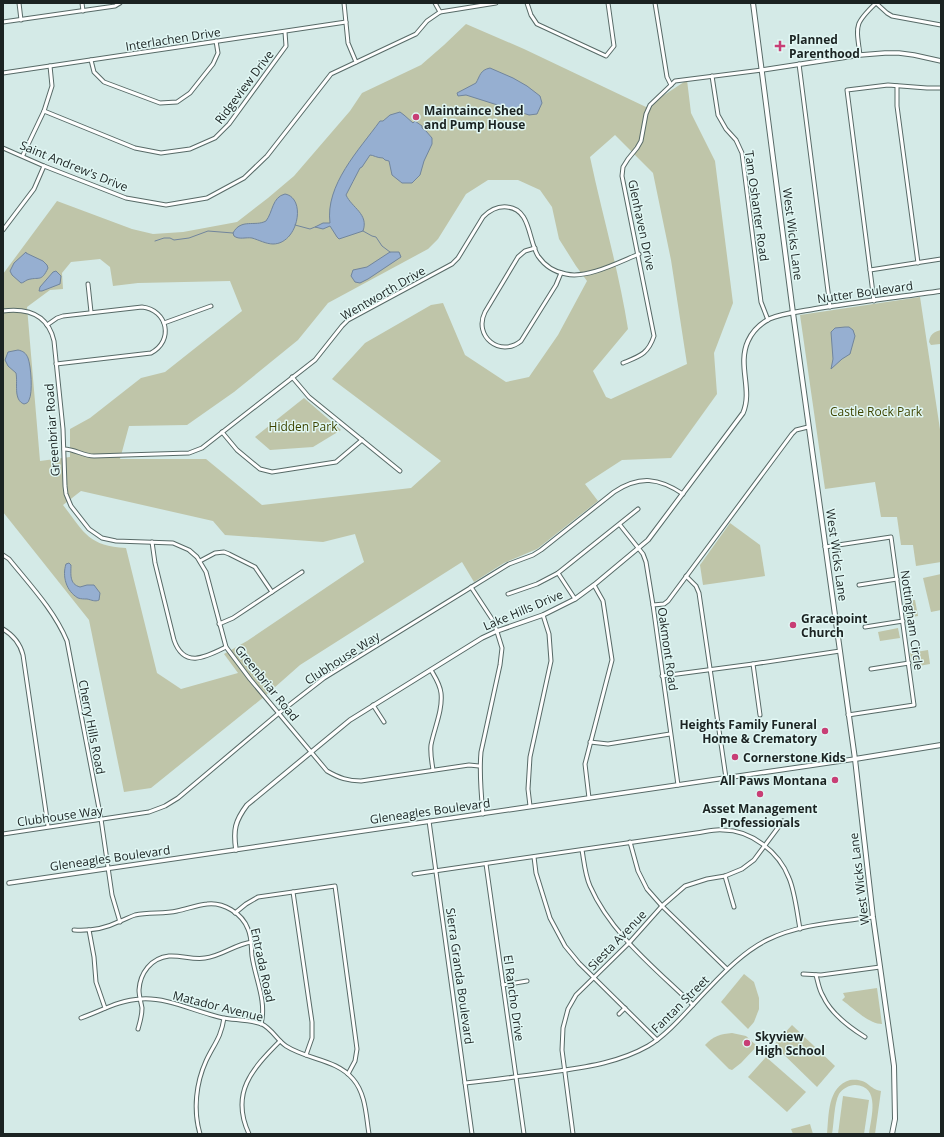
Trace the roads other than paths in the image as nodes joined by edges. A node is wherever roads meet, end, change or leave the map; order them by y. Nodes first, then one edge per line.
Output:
1 (19, 3) edge
2 (82, 3) edge
3 (120, 3) edge
4 (344, 3) edge
5 (435, 3) edge
6 (496, 3) edge
7 (527, 3) edge
8 (608, 3) edge
9 (655, 3) edge
10 (753, 3) edge
11 (876, 3) edge
12 (83, 11) junction
13 (440, 12) junction
14 (21, 20) junction
15 (3, 22) edge
16 (346, 22) junction
17 (941, 25) edge
18 (285, 32) junction
19 (216, 41) junction
20 (860, 55) junction
21 (91, 60) junction
22 (941, 61) edge
23 (356, 62) junction
24 (799, 64) junction
25 (50, 66) junction
26 (762, 70) junction
27 (3, 73) edge
28 (712, 76) junction
29 (671, 85) junction
30 (897, 86) junction
31 (941, 88) edge
32 (44, 111) junction
33 (3, 148) edge
34 (23, 155) junction
35 (44, 166) junction
36 (3, 230) edge
37 (535, 248) junction
38 (639, 254) junction
39 (941, 259) edge
40 (918, 263) junction
41 (870, 270) junction
42 (561, 273) junction
43 (88, 284) dead end
44 (941, 291) edge
45 (874, 301) junction
46 (210, 306) dead end
47 (830, 307) junction
48 (3, 311) edge
49 (91, 312) junction
50 (793, 313) junction
51 (768, 320) junction
52 (164, 323) junction
53 (47, 325) junction
54 (623, 363) dead end
55 (56, 364) junction
56 (292, 377) junction
57 (808, 427) junction
58 (222, 432) junction
59 (362, 440) junction
60 (64, 450) junction
61 (400, 471) dead end
62 (684, 494) junction
63 (638, 509) dead end
64 (620, 525) junction
65 (152, 542) junction
66 (825, 547) junction
67 (638, 549) junction
68 (3, 555) edge
69 (200, 561) junction
70 (302, 572) dead end
71 (558, 573) junction
72 (686, 576) junction
73 (897, 579) junction
74 (594, 585) junction
75 (859, 585) dead end
76 (471, 587) junction
77 (272, 592) junction
78 (508, 594) dead end
79 (575, 599) junction
80 (653, 605) junction
81 (544, 615) junction
82 (903, 621) junction
83 (218, 624) junction
84 (865, 627) dead end
85 (3, 629) edge
86 (497, 631) junction
87 (226, 647) junction
88 (840, 651) junction
89 (909, 663) junction
90 (753, 664) junction
91 (710, 669) junction
92 (871, 669) dead end
93 (431, 670) junction
94 (662, 676) junction
95 (373, 705) junction
96 (279, 713) junction
97 (760, 715) dead end
98 (848, 715) junction
99 (384, 722) dead end
100 (670, 734) junction
101 (590, 742) junction
102 (941, 745) edge
103 (312, 752) junction
104 (855, 759) junction
105 (479, 766) junction
106 (433, 770) junction
107 (726, 778) junction
108 (678, 785) junction
109 (589, 798) junction
110 (530, 806) junction
111 (484, 814) junction
112 (101, 819) junction
113 (429, 821) junction
114 (783, 821) dead end
115 (48, 826) junction
116 (3, 834) edge
117 (630, 842) junction
118 (764, 846) junction
119 (236, 850) junction
120 (582, 850) junction
121 (534, 857) junction
122 (486, 864) junction
123 (108, 869) junction
124 (436, 870) junction
125 (414, 874) dead end
126 (725, 876) junction
127 (9, 883) dead end
128 (293, 892) junction
129 (662, 906) junction
130 (734, 907) dead end
131 (235, 913) junction
132 (873, 917) junction
133 (120, 922) junction
134 (800, 929) junction
135 (74, 930) dead end
136 (89, 930) junction
137 (252, 942) junction
138 (628, 943) junction
139 (880, 967) junction
140 (727, 969) junction
141 (803, 974) dead end
142 (816, 975) junction
143 (593, 977) junction
144 (527, 981) dead end
145 (503, 985) junction
146 (140, 999) junction
147 (693, 1005) junction
148 (105, 1008) junction
149 (625, 1008) junction
150 (619, 1014) dead end
151 (80, 1018) dead end
152 (224, 1018) junction
153 (261, 1024) junction
154 (138, 1030) dead end
155 (866, 1037) dead end
156 (657, 1040) junction
157 (280, 1041) junction
158 (306, 1055) junction
159 (564, 1070) junction
160 (348, 1074) junction
161 (517, 1077) junction
162 (465, 1083) junction
163 (200, 1134) edge
164 (249, 1134) edge
165 (369, 1134) edge
166 (472, 1134) edge
167 (524, 1134) edge
168 (573, 1134) edge
169 (892, 1134) edge

1 - 14 street
2 - 12 street
3 - 12 street
4 - 16 street
5 - 13 street
6 - 13 street, Saint Andrew's Drive
7 - 8 street
9 - 29 street
10 - 26 main road, West Wicks Lane
11 - 17 street
11 - 20 street
12 - 14 street
13 - 23 street, Saint Andrew's Drive
14 - 15 street
16 - 18 street, Interlachen Drive
16 - 23 street
18 - 19 street, Interlachen Drive
18 - 32 street, Ridgeview Drive
19 - 21 street, Interlachen Drive
19 - 21 street
20 - 22 street
20 - 24 street
21 - 25 street, Interlachen Drive
23 - 35 street, Saint Andrew's Drive
24 - 26 street
24 - 47 street
25 - 27 street, Interlachen Drive
25 - 32 street
26 - 28 street, Glenhaven Drive
26 - 50 main road, West Wicks Lane
28 - 29 street, Glenhaven Drive
28 - 51 street, Tam Oshanter Road
29 - 38 street, Glenhaven Drive
30 - 31 street
30 - 40 street
30 - 41 street
32 - 34 street
33 - 34 street, Saint Andrew's Drive
34 - 35 street, Saint Andrew's Drive
35 - 36 street
37 - 42 street, Wentworth Drive
37 - 42 street
37 - 56 street, Wentworth Drive
38 - 42 street, Wentworth Drive
38 - 54 street, Glenhaven Drive
39 - 40 street
40 - 41 street
41 - 45 street
43 - 49 street
44 - 45 street, Nutter Boulevard
45 - 47 street, Nutter Boulevard
46 - 52 street
47 - 50 street, Nutter Boulevard
48 - 53 street
49 - 52 street
49 - 53 street
50 - 51 street, Lake Hills Drive
50 - 57 main road, West Wicks Lane
51 - 62 street, Lake Hills Drive
52 - 55 street
53 - 55 street, Greenbriar Road
55 - 60 street, Greenbriar Road
56 - 58 street, Wentworth Drive
56 - 59 street
57 - 66 main road, West Wicks Lane
57 - 72 street
58 - 59 street
58 - 60 street, Wentworth Drive
59 - 61 street
60 - 65 street, Greenbriar Road
62 - 67 street, Lake Hills Drive
62 - 76 street, Clubhouse Way
63 - 64 street
64 - 67 street, Oakmont Road
64 - 71 street
65 - 69 street, Greenbriar Road
65 - 87 street
66 - 73 street, Nottingham Circle
66 - 88 main road, West Wicks Lane
67 - 74 street, Lake Hills Drive
67 - 80 street, Oakmont Road
68 - 112 street, Cherry Hills Road
69 - 77 street
69 - 83 street, Greenbriar Road
70 - 77 street
71 - 78 street
71 - 79 street
72 - 80 street
72 - 91 street
73 - 75 street
73 - 82 street, Nottingham Circle
74 - 79 street, Lake Hills Drive
74 - 101 street
76 - 86 street
76 - 96 street, Clubhouse Way
77 - 83 street
79 - 81 street, Lake Hills Drive
80 - 94 street, Oakmont Road
81 - 86 street, Lake Hills Drive
81 - 110 street
82 - 84 street
82 - 89 street, Nottingham Circle
83 - 87 street, Greenbriar Road
85 - 115 street
86 - 93 street, Lake Hills Drive
86 - 105 street
87 - 96 street, Greenbriar Road
88 - 90 street
88 - 98 main road, West Wicks Lane
89 - 92 street
89 - 98 street, Nottingham Circle
90 - 91 street
90 - 97 street
91 - 94 street
91 - 107 street
93 - 95 street, Lake Hills Drive
93 - 106 street
94 - 100 street, Oakmont Road
95 - 99 street
95 - 103 street, Lake Hills Drive
96 - 103 street, Greenbriar Road
96 - 112 street, Clubhouse Way
98 - 104 main road, West Wicks Lane
100 - 101 street
100 - 108 street, Oakmont Road
101 - 109 street
102 - 104 main road
103 - 106 street, Greenbriar Road
103 - 119 street, Lake Hills Drive
104 - 107 street, Gleneagles Boulevard
104 - 132 main road, West Wicks Lane
105 - 106 street, Greenbriar Road
105 - 111 street
107 - 108 street, Gleneagles Boulevard
108 - 109 street, Gleneagles Boulevard
109 - 110 street, Gleneagles Boulevard
110 - 111 street, Gleneagles Boulevard
111 - 113 street, Gleneagles Boulevard
112 - 115 street, Clubhouse Way
112 - 123 street, Cherry Hills Road
113 - 119 street, Gleneagles Boulevard
113 - 124 street, Sierra Granda Boulevard
114 - 118 street, Siesta Avenue
115 - 116 street, Clubhouse Way
117 - 118 street
117 - 120 street
117 - 129 street
118 - 126 street, Siesta Avenue
118 - 134 street
119 - 123 street, Gleneagles Boulevard
120 - 121 street
120 - 138 street
121 - 122 street
121 - 143 street
122 - 124 street
122 - 145 street, El Rancho Drive
123 - 127 street, Gleneagles Boulevard
123 - 133 street, Cherry Hills Road
124 - 125 street
124 - 162 street, Sierra Granda Boulevard
126 - 129 street, Siesta Avenue
126 - 130 street
128 - 131 street
128 - 158 street
128 - 160 street
129 - 138 street, Siesta Avenue
129 - 140 street
131 - 133 street, Entrada Road
131 - 137 street, Entrada Road
132 - 134 street, Fantan Street
132 - 139 main road, West Wicks Lane
133 - 136 street, Entrada Road
134 - 140 street, Fantan Street
135 - 136 street, Entrada Road
136 - 148 street
137 - 146 street
137 - 153 street, Entrada Road
138 - 143 street, Siesta Avenue
138 - 147 street
139 - 142 street
139 - 169 main road, West Wicks Lane
140 - 147 street, Fantan Street
141 - 142 street
142 - 155 street
143 - 149 street
143 - 159 street, Siesta Avenue
144 - 145 street
145 - 161 street, El Rancho Drive
146 - 148 street, Matador Avenue
146 - 152 street, Matador Avenue
146 - 154 street
147 - 156 street, Fantan Street
148 - 151 street, Matador Avenue
149 - 150 street
149 - 156 street
152 - 153 street, Matador Avenue
152 - 163 street
153 - 157 street, Matador Avenue
156 - 159 street, Fantan Street
157 - 158 street, Matador Avenue
157 - 164 street
158 - 160 street, Matador Avenue
159 - 161 street, Fantan Street
159 - 168 street, Siesta Avenue
160 - 165 street, Matador Avenue
161 - 162 street, Fantan Street
161 - 167 street, El Rancho Drive
162 - 166 street, Sierra Granda Boulevard

